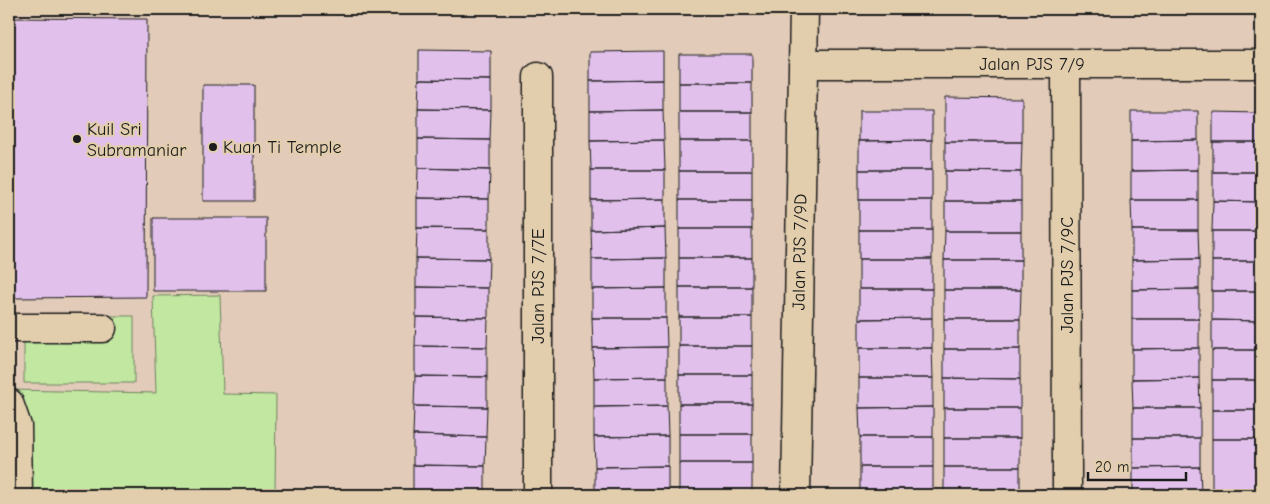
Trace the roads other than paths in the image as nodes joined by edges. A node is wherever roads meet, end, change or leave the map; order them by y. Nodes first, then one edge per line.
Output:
1 (804, 9) edge
2 (803, 64) junction
3 (1066, 64) junction
4 (1261, 64) edge
5 (538, 77) dead end
6 (9, 328) edge
7 (102, 328) dead end
8 (9, 403) edge
9 (1067, 486) dead end
10 (18, 495) edge
11 (538, 495) edge
12 (796, 495) edge

1 - 2 street, Jalan PJS 7/9D
2 - 3 street, Jalan PJS 7/9
2 - 12 street, Jalan PJS 7/9D
3 - 4 street, Jalan PJS 7/9
3 - 9 street, Jalan PJS 7/9C
5 - 11 street, Jalan PJS 7/7E
6 - 7 street
8 - 10 street

